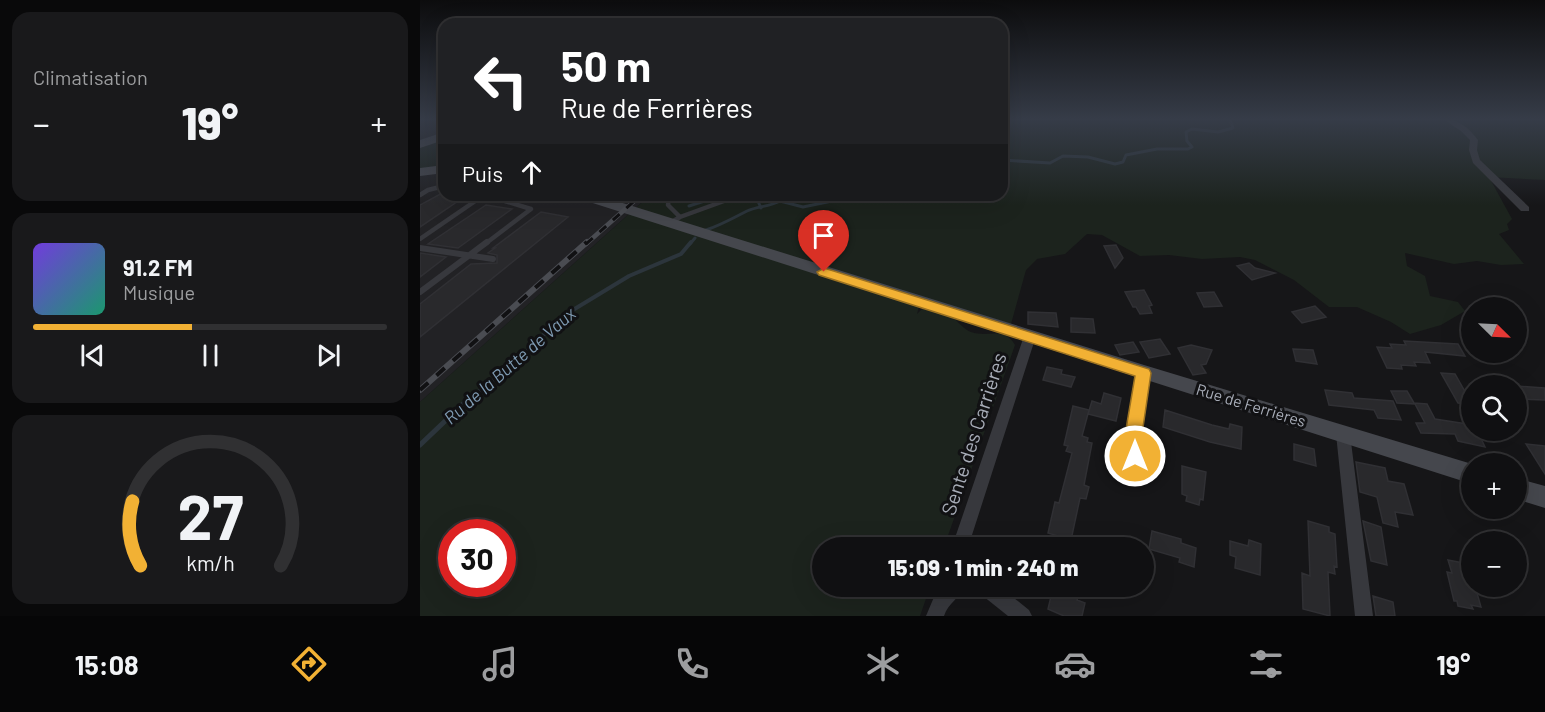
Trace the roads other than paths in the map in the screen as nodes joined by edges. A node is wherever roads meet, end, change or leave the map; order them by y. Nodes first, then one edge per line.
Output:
1 (1473, 148) edge
2 (438, 170) edge
3 (420, 172) edge
4 (438, 188) edge
5 (420, 195) edge
6 (475, 201) edge
7 (504, 201) edge
8 (604, 201) edge
9 (668, 201) edge
10 (724, 201) edge
11 (1525, 209) dead end
12 (674, 220) junction
13 (420, 239) edge
14 (420, 248) edge
15 (469, 255) junction
16 (493, 260) dead end
17 (420, 292) edge
18 (1030, 336) junction
19 (1144, 373) junction
20 (1343, 434) junction
21 (1137, 470) dead end
22 (1461, 471) edge
23 (1527, 491) edge
24 (1545, 497) edge
25 (964, 537) edge
26 (944, 597) edge
27 (998, 597) edge
28 (935, 616) edge
29 (1023, 616) edge
30 (1364, 616) edge

1 - 11 street
2 - 3 street
4 - 5 lane
6 - 13 lane
7 - 15 lane
8 - 12 street, Rue de Ferrières
9 - 12 lane
10 - 12 lane
12 - 18 street, Rue de Ferrières
14 - 15 lane
15 - 16 lane
15 - 17 lane
18 - 19 street, Rue de Ferrières
18 - 25 street, Sente des Carrières
19 - 20 street, Rue de Ferrières
19 - 21 street
20 - 22 street, Rue de Ferrières
20 - 30 street
23 - 24 street
26 - 28 street
27 - 29 street

